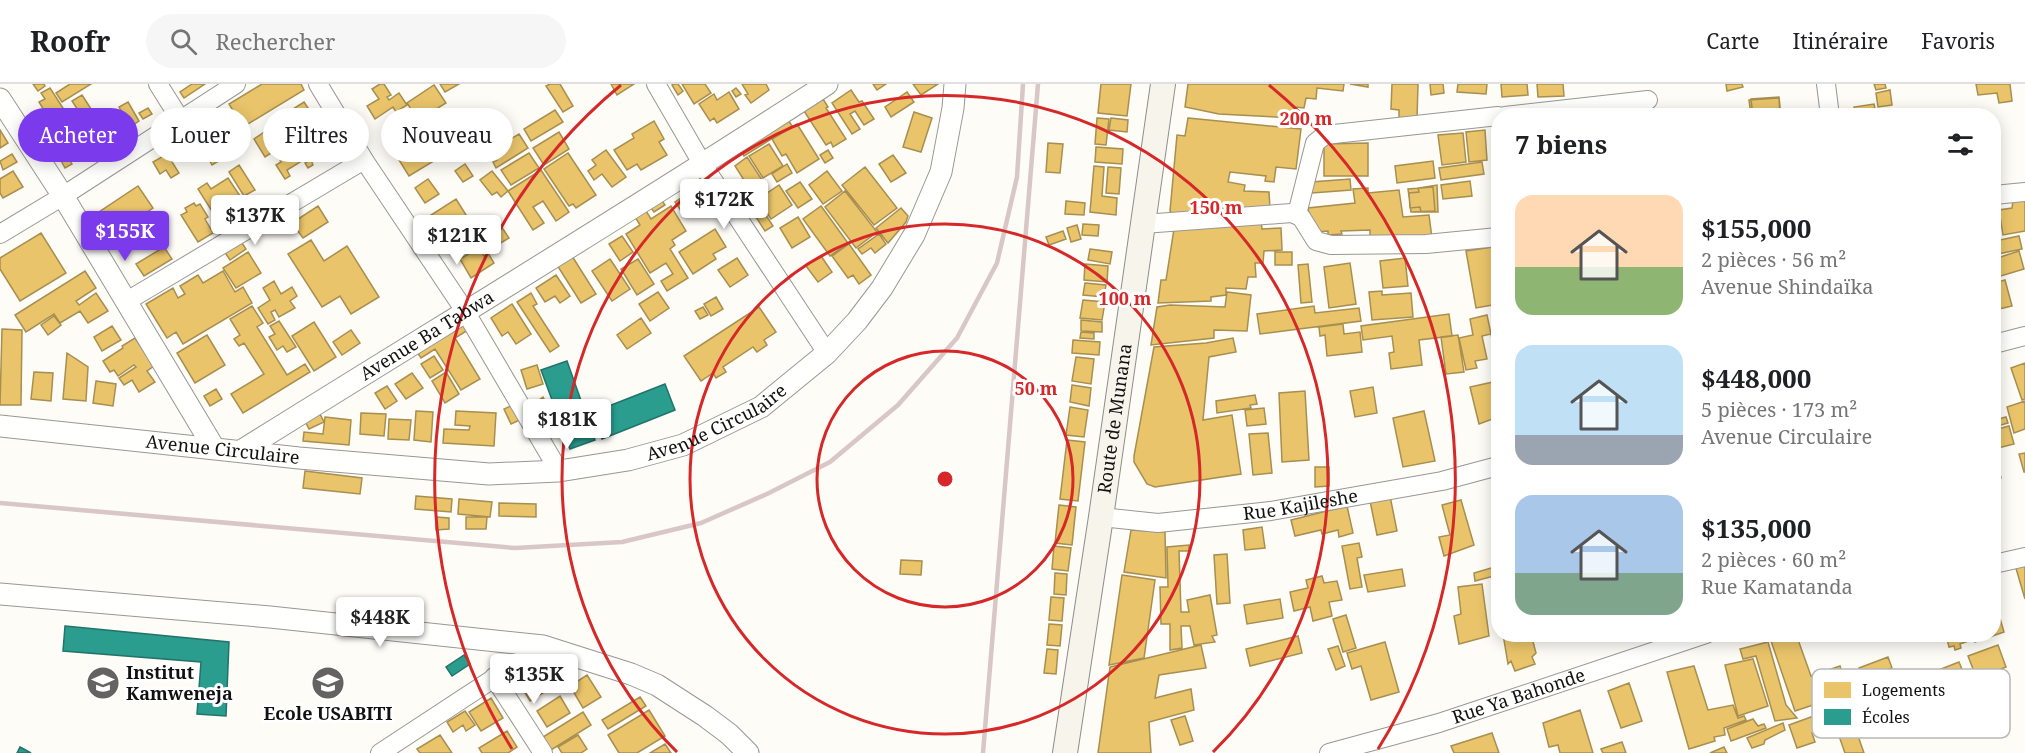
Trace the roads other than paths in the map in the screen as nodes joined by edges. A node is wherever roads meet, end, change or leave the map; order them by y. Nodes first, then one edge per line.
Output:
1 (158, 84) edge
2 (236, 84) edge
3 (318, 84) edge
4 (656, 84) edge
5 (827, 84) edge
6 (956, 84) edge
7 (1163, 84) edge
8 (1826, 84) edge
9 (0, 99) edge
10 (1648, 100) dead end
11 (173, 108) edge
12 (198, 108) edge
13 (333, 108) edge
14 (1576, 108) edge
15 (1829, 108) edge
16 (1491, 117) edge
17 (150, 139) edge
18 (361, 162) edge
19 (365, 162) edge
20 (703, 165) junction
21 (2025, 192) edge
22 (2001, 194) edge
23 (63, 196) junction
24 (1297, 214) junction
25 (1143, 224) junction
26 (0, 234) edge
27 (1491, 238) edge
28 (127, 301) junction
29 (465, 310) junction
30 (2025, 336) edge
31 (2001, 342) edge
32 (827, 353) junction
33 (0, 426) edge
34 (214, 447) junction
35 (241, 451) junction
36 (1491, 468) edge
37 (560, 471) junction
38 (1101, 517) junction
39 (2025, 557) edge
40 (2001, 562) edge
41 (0, 594) edge
42 (1682, 642) edge
43 (543, 646) junction
44 (494, 677) junction
45 (403, 747) edge
46 (380, 753) edge
47 (543, 753) edge
48 (748, 753) edge
49 (1065, 753) edge
50 (1329, 753) edge

1 - 11 street
2 - 12 street
3 - 13 street
4 - 20 street
5 - 20 street, Avenue Ba Tabwa
6 - 32 street, Avenue Circulaire
7 - 25 main road, Route de Munana
8 - 15 street
9 - 23 street
10 - 14 street
16 - 24 street
17 - 23 street
18 - 28 street
19 - 29 street
20 - 29 street, Avenue Ba Tabwa
20 - 32 street
21 - 22 street
23 - 26 street
23 - 28 street
24 - 25 street
24 - 27 street
25 - 38 main road, Route de Munana
28 - 34 street
29 - 35 street, Avenue Ba Tabwa
29 - 37 street
30 - 31 street
32 - 37 street, Avenue Circulaire
33 - 34 street, Avenue Circulaire
34 - 35 street, Avenue Circulaire
35 - 37 street, Avenue Circulaire
36 - 38 street, Rue Kajileshe
38 - 49 main road, Route de Munana
39 - 40 street
41 - 43 street
42 - 50 street, Rue Ya Bahonde
43 - 44 street
43 - 48 street
44 - 45 street
44 - 47 street
45 - 46 street

